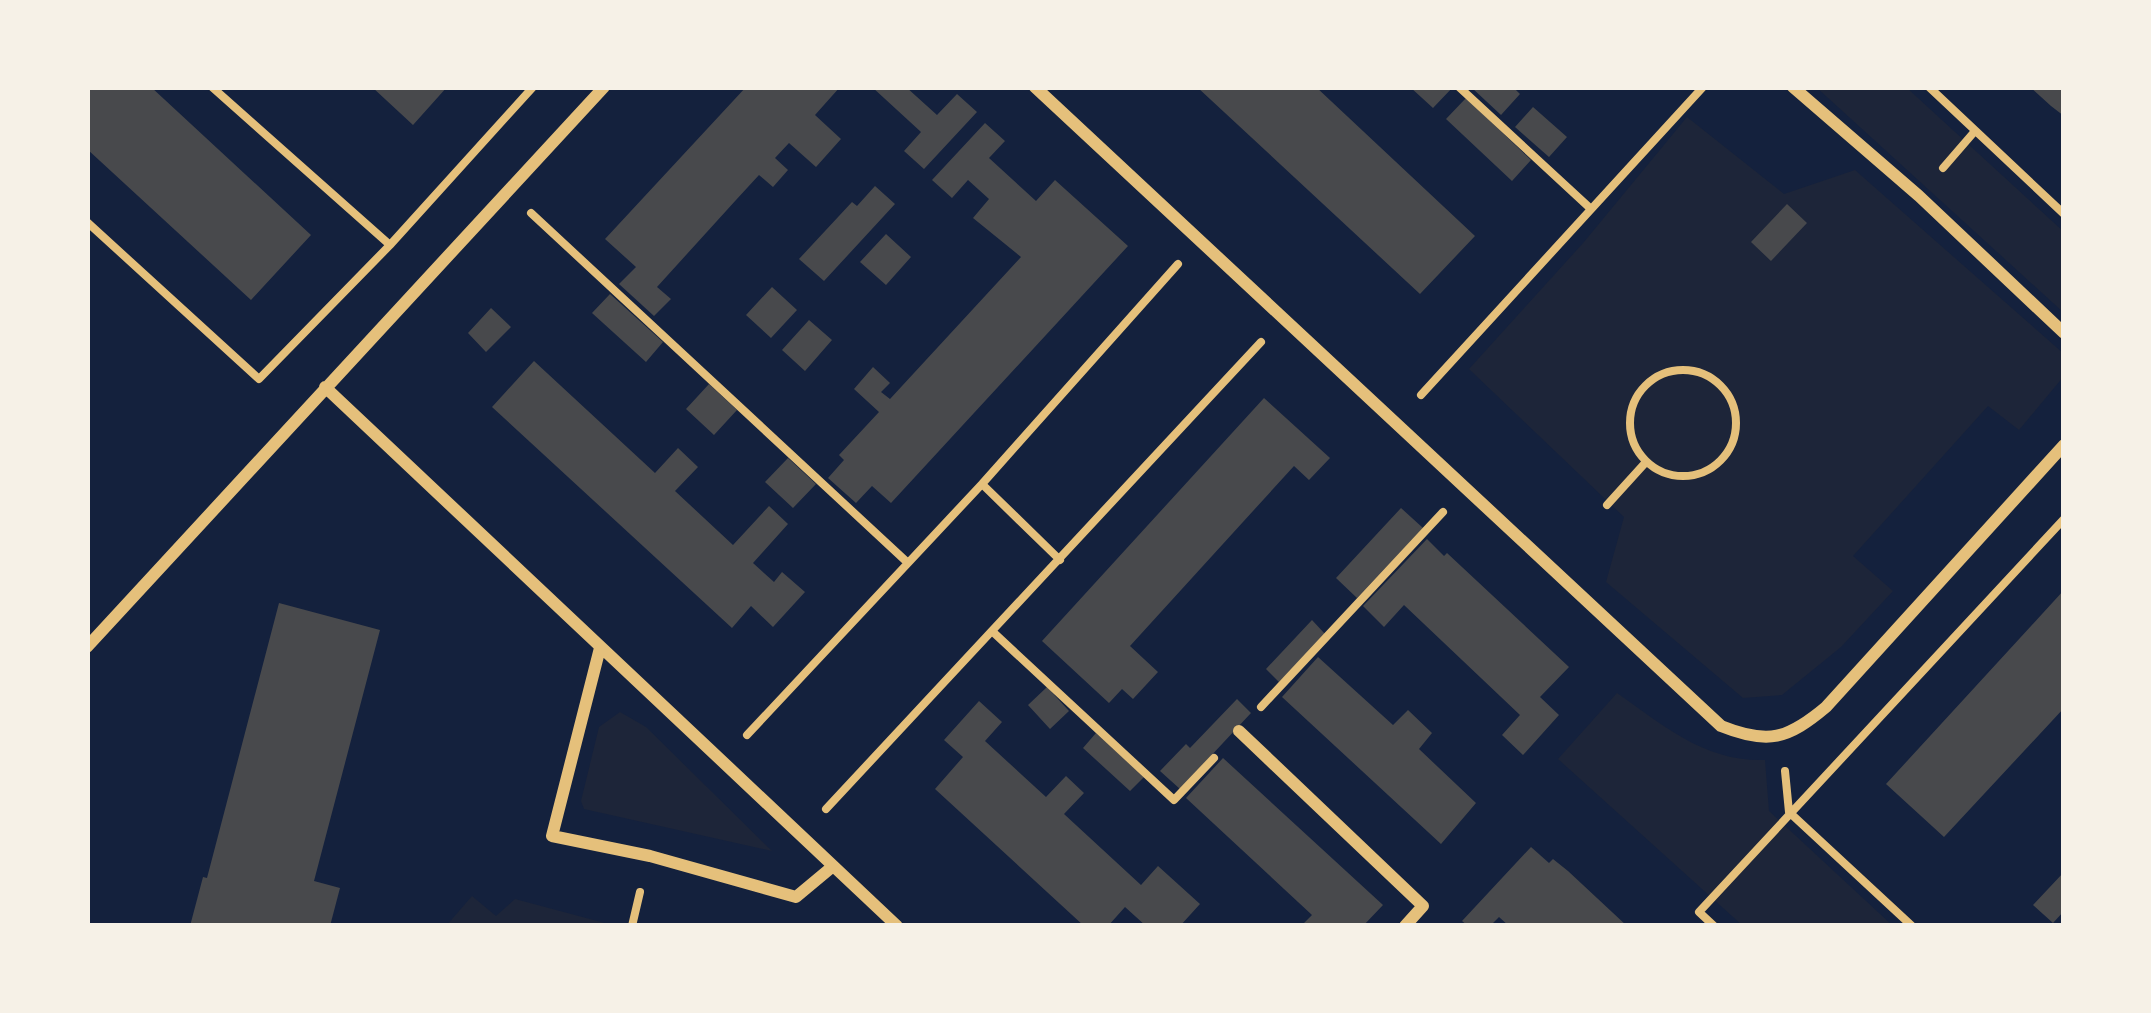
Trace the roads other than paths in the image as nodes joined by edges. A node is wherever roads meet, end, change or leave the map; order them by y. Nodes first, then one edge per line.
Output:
1 (604, 87) edge
2 (1035, 87) edge
3 (1793, 87) edge
4 (2064, 333) edge
5 (325, 387) junction
6 (2064, 445) edge
7 (87, 647) edge
8 (600, 647) junction
9 (1239, 730) road end
10 (832, 867) junction
11 (897, 926) edge
12 (1406, 926) edge

1 - 5 street
2 - 6 street
3 - 4 street
5 - 7 street
5 - 8 street
8 - 10 street
8 - 10 street
9 - 12 street
10 - 11 street

